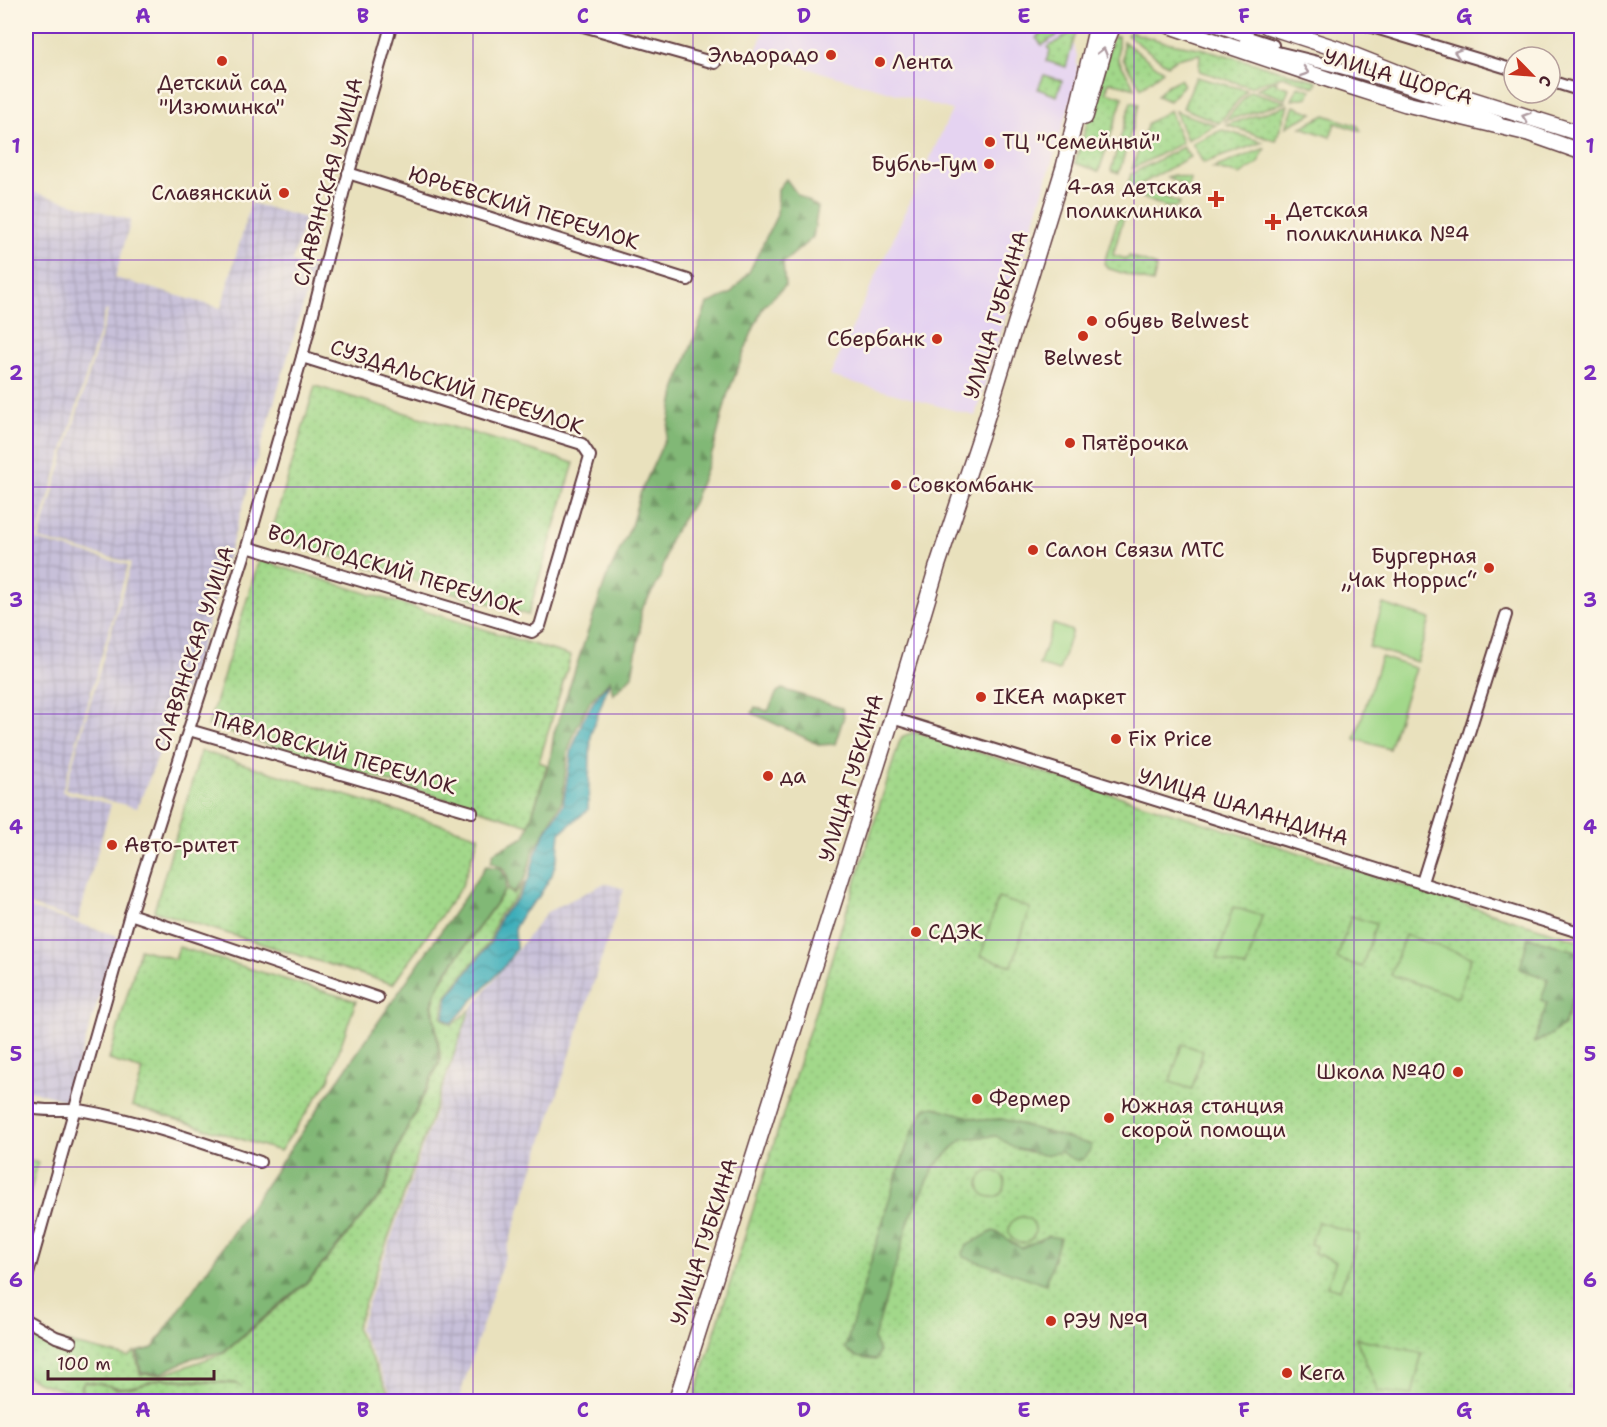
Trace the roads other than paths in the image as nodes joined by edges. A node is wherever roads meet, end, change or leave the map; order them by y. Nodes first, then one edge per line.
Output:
1 (392, 26) edge
2 (583, 26) edge
3 (1113, 26) edge
4 (1170, 26) edge
5 (1214, 26) edge
6 (1267, 26) edge
7 (1369, 26) edge
8 (1094, 29) edge
9 (1190, 32) junction
10 (714, 63) dead end
11 (1334, 64) junction
12 (1502, 66) edge
13 (1562, 85) edge
14 (1442, 90) junction
15 (1581, 91) edge
16 (1528, 133) junction
17 (1581, 134) edge
18 (1581, 152) edge
19 (1064, 167) junction
20 (348, 173) junction
21 (688, 280) dead end
22 (302, 357) junction
23 (247, 547) junction
24 (1506, 615) dead end
25 (532, 632) joint
26 (892, 718) junction
27 (189, 730) junction
28 (472, 812) dead end
29 (1422, 882) junction
30 (130, 914) junction
31 (1581, 933) edge
32 (378, 998) dead end
33 (26, 1107) edge
34 (75, 1110) junction
35 (260, 1162) dead end
36 (26, 1281) edge
37 (26, 1320) edge
38 (71, 1342) dead end
39 (676, 1401) edge

1 - 20 street, СЛАВЯНСКАЯ УЛИЦА
2 - 10 street
19 -> 3 main road, УЛИЦА ГУБКИНА
4 - 9 main road, УЛИЦА ЩОРСА
5 - 11 street
6 - 14 main road, УЛИЦА ЩОРСА
12 -> 7 street, УЛИЦА ЩОРСА
8 - 19 main road, УЛИЦА ГУБКИНА
9 - 11 street, УЛИЦА ЩОРСА
9 -> 16 main road, УЛИЦА ЩОРСА
11 - 14 street
11 - 16 street, УЛИЦА ЩОРСА
13 - 15 street
17 -> 14 main road, УЛИЦА ЩОРСА
16 - 18 main road, УЛИЦА ЩОРСА
19 - 26 main road, УЛИЦА ГУБКИНА
20 - 21 street, ЮРЬЕВСКИЙ ПЕРЕУЛОК
20 - 22 street, СЛАВЯНСКАЯ УЛИЦА
22 - 23 street, СЛАВЯНСКАЯ УЛИЦА
22 - 25 street, СУЗДАЛЬСКИЙ ПЕРЕУЛОК
23 - 25 street, ВОЛОГОДСКИЙ ПЕРЕУЛОК
23 - 27 street, СЛАВЯНСКАЯ УЛИЦА
24 - 29 street
26 - 29 street, УЛИЦА ШАЛАНДИНА
26 - 39 main road, УЛИЦА ГУБКИНА
27 - 28 street, ПАВЛОВСКИЙ ПЕРЕУЛОК
27 - 30 street, СЛАВЯНСКАЯ УЛИЦА
29 - 31 street, УЛИЦА ШАЛАНДИНА
30 - 32 street
30 - 34 street, СЛАВЯНСКАЯ УЛИЦА
33 - 34 street
34 - 35 street
34 - 36 street, СЛАВЯНСКАЯ УЛИЦА
37 - 38 street

